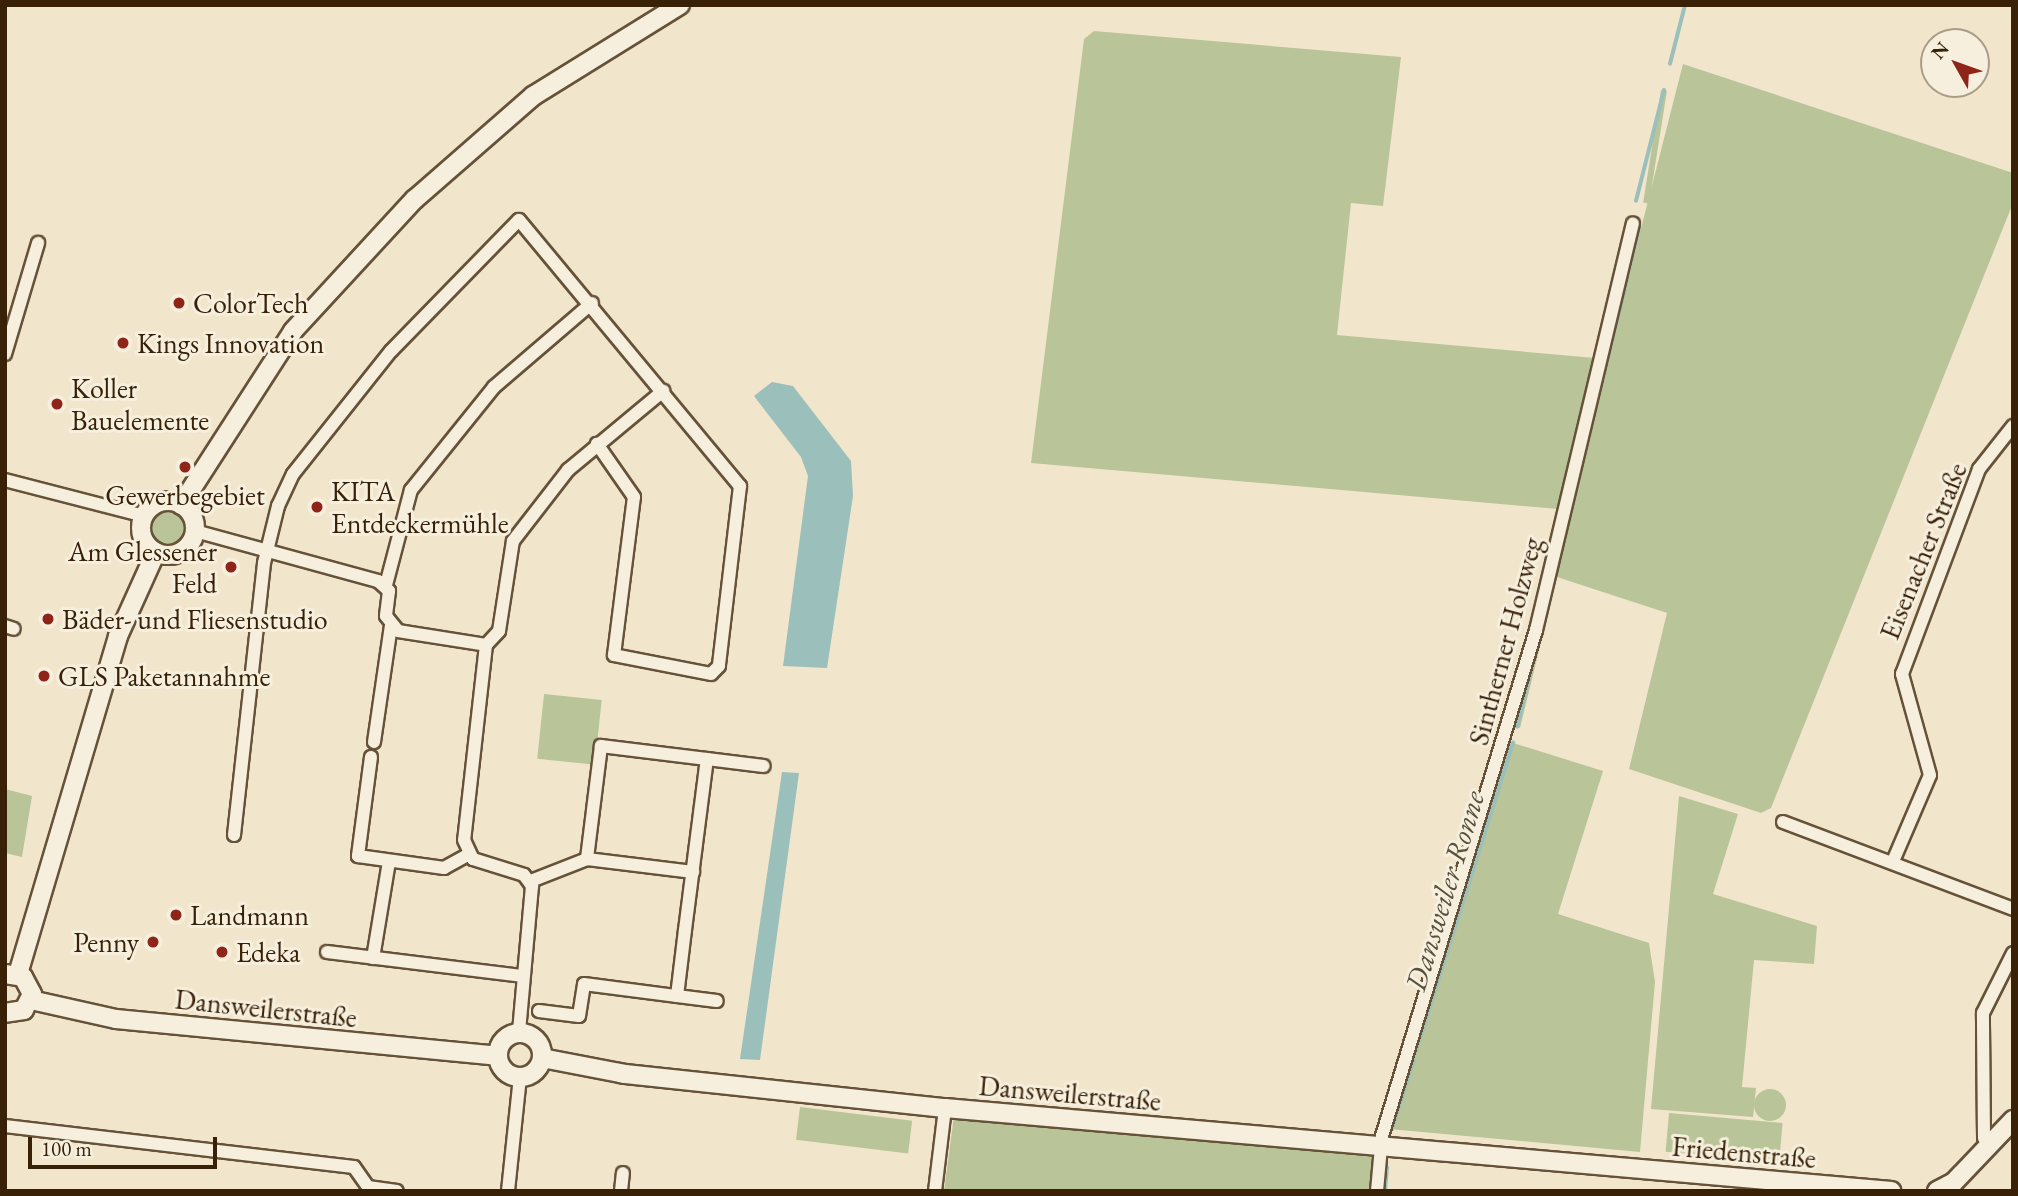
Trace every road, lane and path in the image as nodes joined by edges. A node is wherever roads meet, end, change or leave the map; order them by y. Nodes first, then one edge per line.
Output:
1 (680, 5) edge
2 (1633, 223) dead end
3 (38, 243) dead end
4 (592, 303) junction
5 (5, 354) edge
6 (663, 391) junction
7 (2013, 426) edge
8 (597, 444) junction
9 (5, 480) edge
10 (181, 505) junction
11 (144, 516) junction
12 (195, 531) junction
13 (266, 548) junction
14 (156, 552) junction
15 (387, 586) junction
16 (391, 626) junction
17 (486, 645) junction
18 (374, 742) dead end
19 (371, 757) dead end
20 (707, 759) junction
21 (764, 766) dead end
22 (1783, 822) dead end
23 (234, 835) dead end
24 (468, 854) junction
25 (587, 859) junction
26 (1894, 859) junction
27 (389, 861) junction
28 (693, 872) junction
29 (531, 881) junction
30 (2013, 909) edge
31 (327, 952) dead end
32 (2013, 953) edge
33 (373, 958) junction
34 (11, 974) edge
35 (522, 976) junction
36 (677, 996) junction
37 (31, 1000) junction
38 (717, 1001) dead end
39 (539, 1011) dead end
40 (6, 1015) edge
41 (519, 1032) junction
42 (497, 1056) junction
43 (542, 1058) junction
44 (520, 1077) junction
45 (945, 1108) junction
46 (2013, 1120) edge
47 (5, 1126) edge
48 (1990, 1144) junction
49 (1381, 1146) junction
50 (1594, 1165) joint
51 (623, 1173) dead end
52 (1959, 1186) edge
53 (397, 1191) edge
54 (508, 1191) edge
55 (621, 1191) edge
56 (935, 1191) edge
57 (1377, 1191) edge
58 (1891, 1191) edge
59 (1937, 1191) edge

1 - 10 main road
2 - 49 street, Sintherner Holzweg
3 - 5 street
4 - 6 street
4 - 13 street
4 - 15 street
6 - 8 street
6 - 8 street
7 - 26 street, Eisenacher Straße
8 - 17 street
9 - 11 street
10 - 11 main road
10 - 12 main road
11 - 14 main road
12 - 13 street
12 - 14 main road
13 - 15 street
13 - 23 street
14 - 34 main road
15 - 16 street
16 - 17 street
16 - 18 street
17 - 24 street
19 - 27 street
20 - 21 street
20 - 25 street
20 - 28 street
22 - 26 street
24 - 27 street
24 - 29 street
25 - 28 street
25 - 29 street
26 - 30 street
27 - 33 street
28 - 36 street
29 - 35 street
31 - 33 street
32 - 48 street
33 - 35 street
34 - 37 main road
35 - 41 street
36 - 38 street
36 - 39 street
37 - 40 main road
37 - 42 main road, Dansweilerstraße
41 - 42 main road
41 - 43 main road
42 - 44 main road
43 - 44 main road
43 - 45 main road, Dansweilerstraße
44 - 54 street
45 - 49 main road, Dansweilerstraße
45 - 56 street
46 - 48 main road
47 - 53 street
48 - 52 main road
49 - 50 main road, Dansweilerstraße
49 - 57 street, Sintherner Holzweg
50 - 58 main road, Friedenstraße
51 - 55 street
52 - 59 main road

